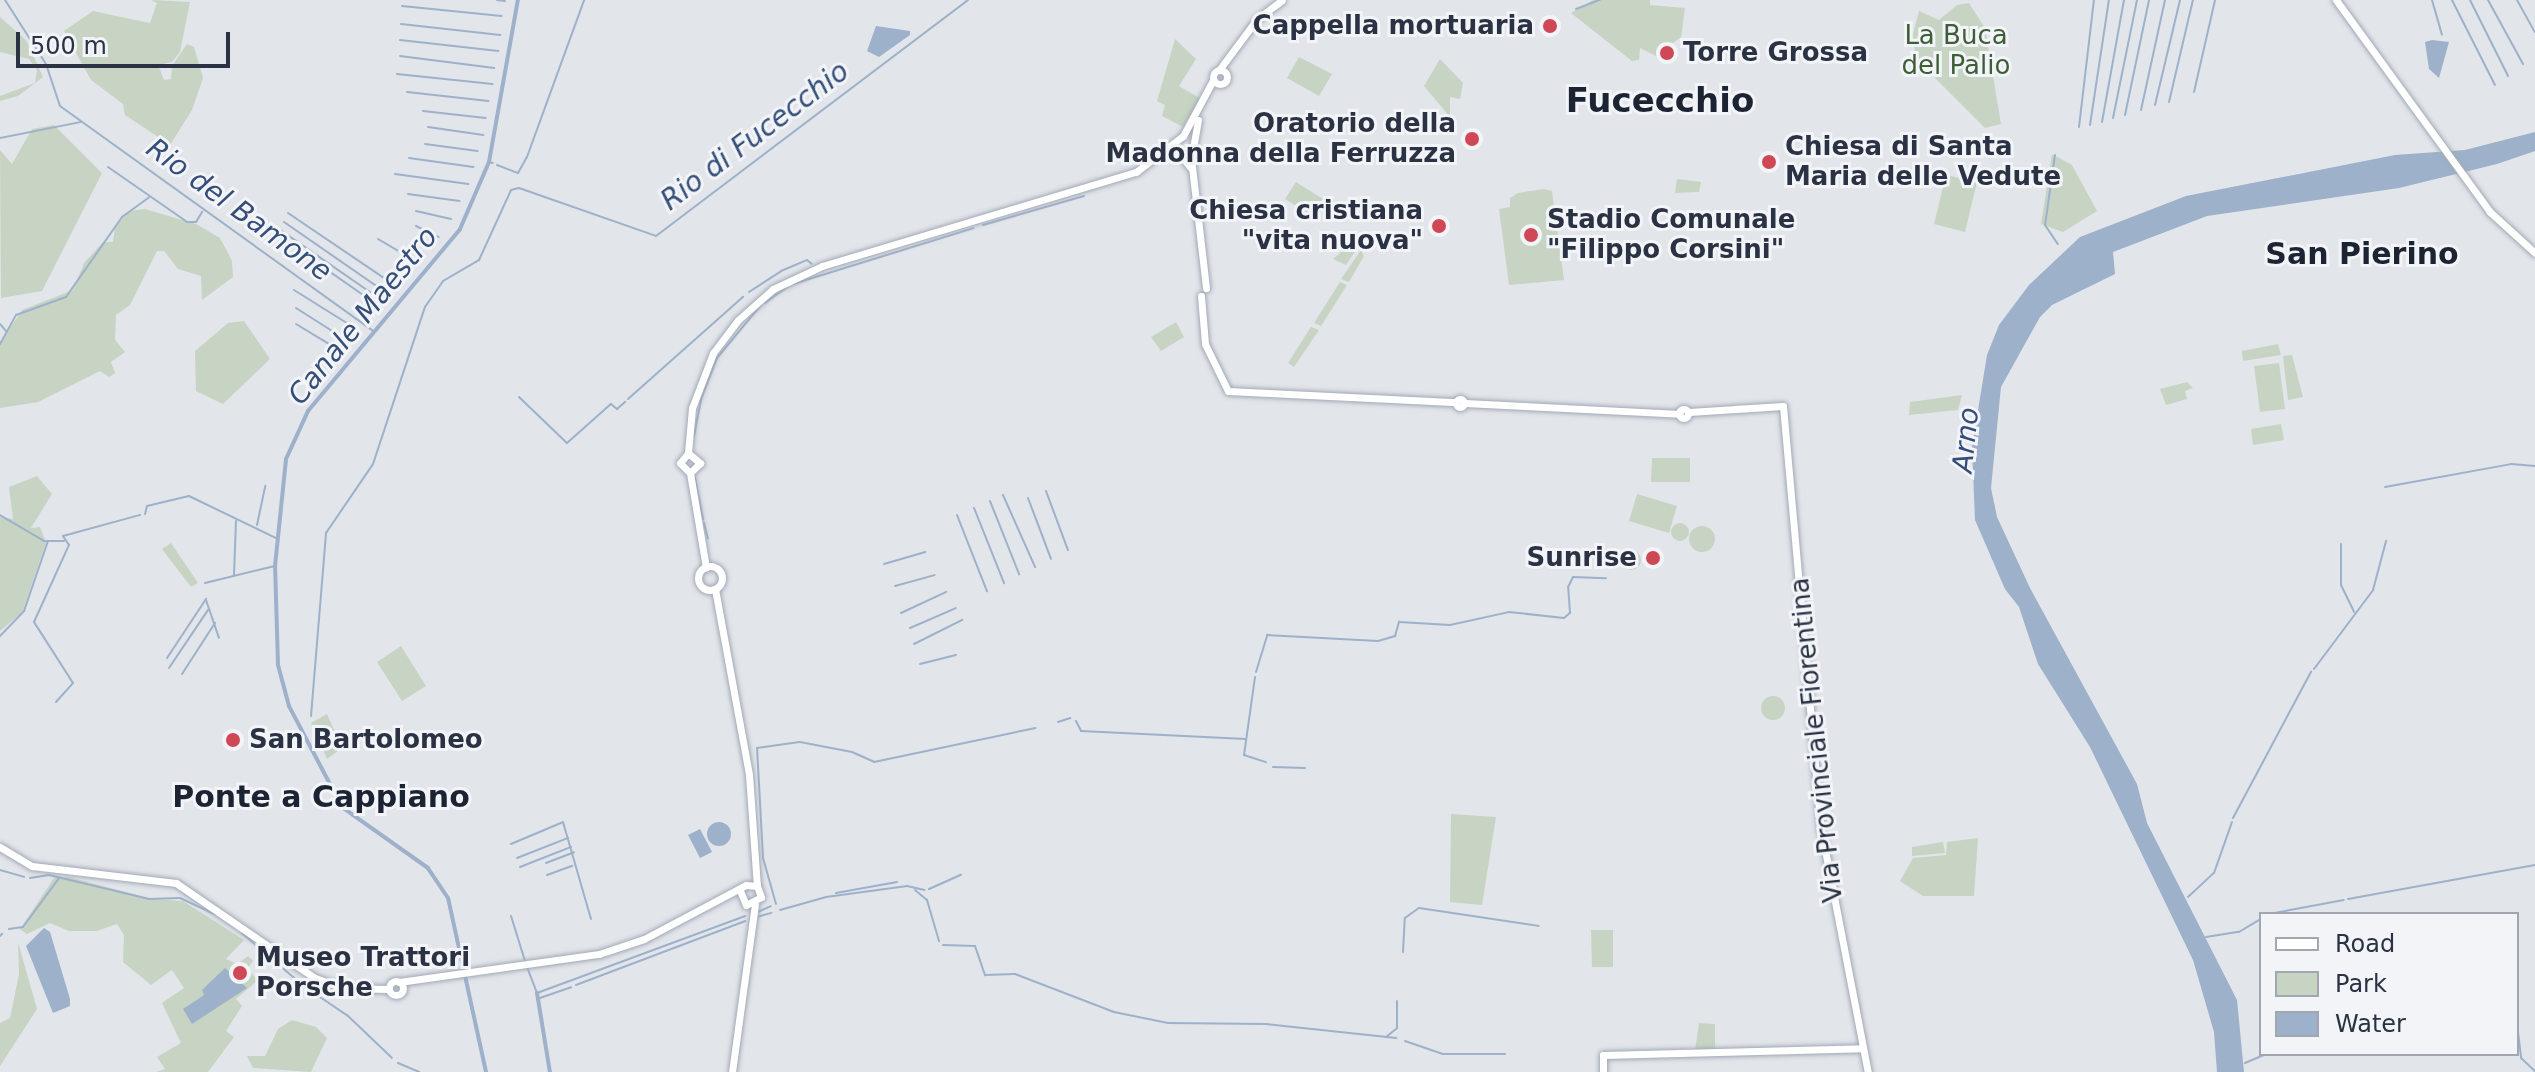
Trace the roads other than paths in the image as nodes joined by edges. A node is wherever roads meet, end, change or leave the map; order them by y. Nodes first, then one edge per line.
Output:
1 (1282, 0) edge
2 (2336, 0) edge
3 (1222, 71) junction
4 (1216, 82) junction
5 (1203, 106) junction
6 (1177, 143) junction
7 (1192, 150) junction
8 (1166, 154) junction
9 (1182, 157) junction
10 (1193, 173) junction
11 (2535, 253) edge
12 (688, 453) junction
13 (690, 473) junction
14 (710, 566) junction
15 (711, 591) junction
16 (0, 847) edge
17 (754, 864) junction
18 (757, 886) junction
19 (743, 888) junction
20 (725, 901) junction
21 (748, 904) junction
22 (1863, 1048) junction
23 (732, 1072) edge
24 (1603, 1072) edge
25 (1868, 1072) edge

1 - 3 main road
2 - 11 main road
3 - 4 main road
3 - 4 main road
4 - 5 main road
5 - 6 main road
5 - 7 main road
6 - 7 main road
6 - 8 main road
6 - 9 main road
7 - 10 main road
8 - 9 main road
8 - 12 main road
9 - 10 main road
10 - 22 main road, Via Provinciale Fiorentina
12 - 13 main road
12 - 13 main road
13 - 14 main road
14 - 15 main road
14 - 15 main road
15 - 17 main road
16 - 20 main road
17 - 18 main road
17 - 19 main road
18 - 19 main road
18 - 21 main road
19 - 20 main road
19 - 21 main road
20 - 21 main road
21 - 23 main road
22 - 24 main road
22 - 25 main road, Via Provinciale Fiorentina

